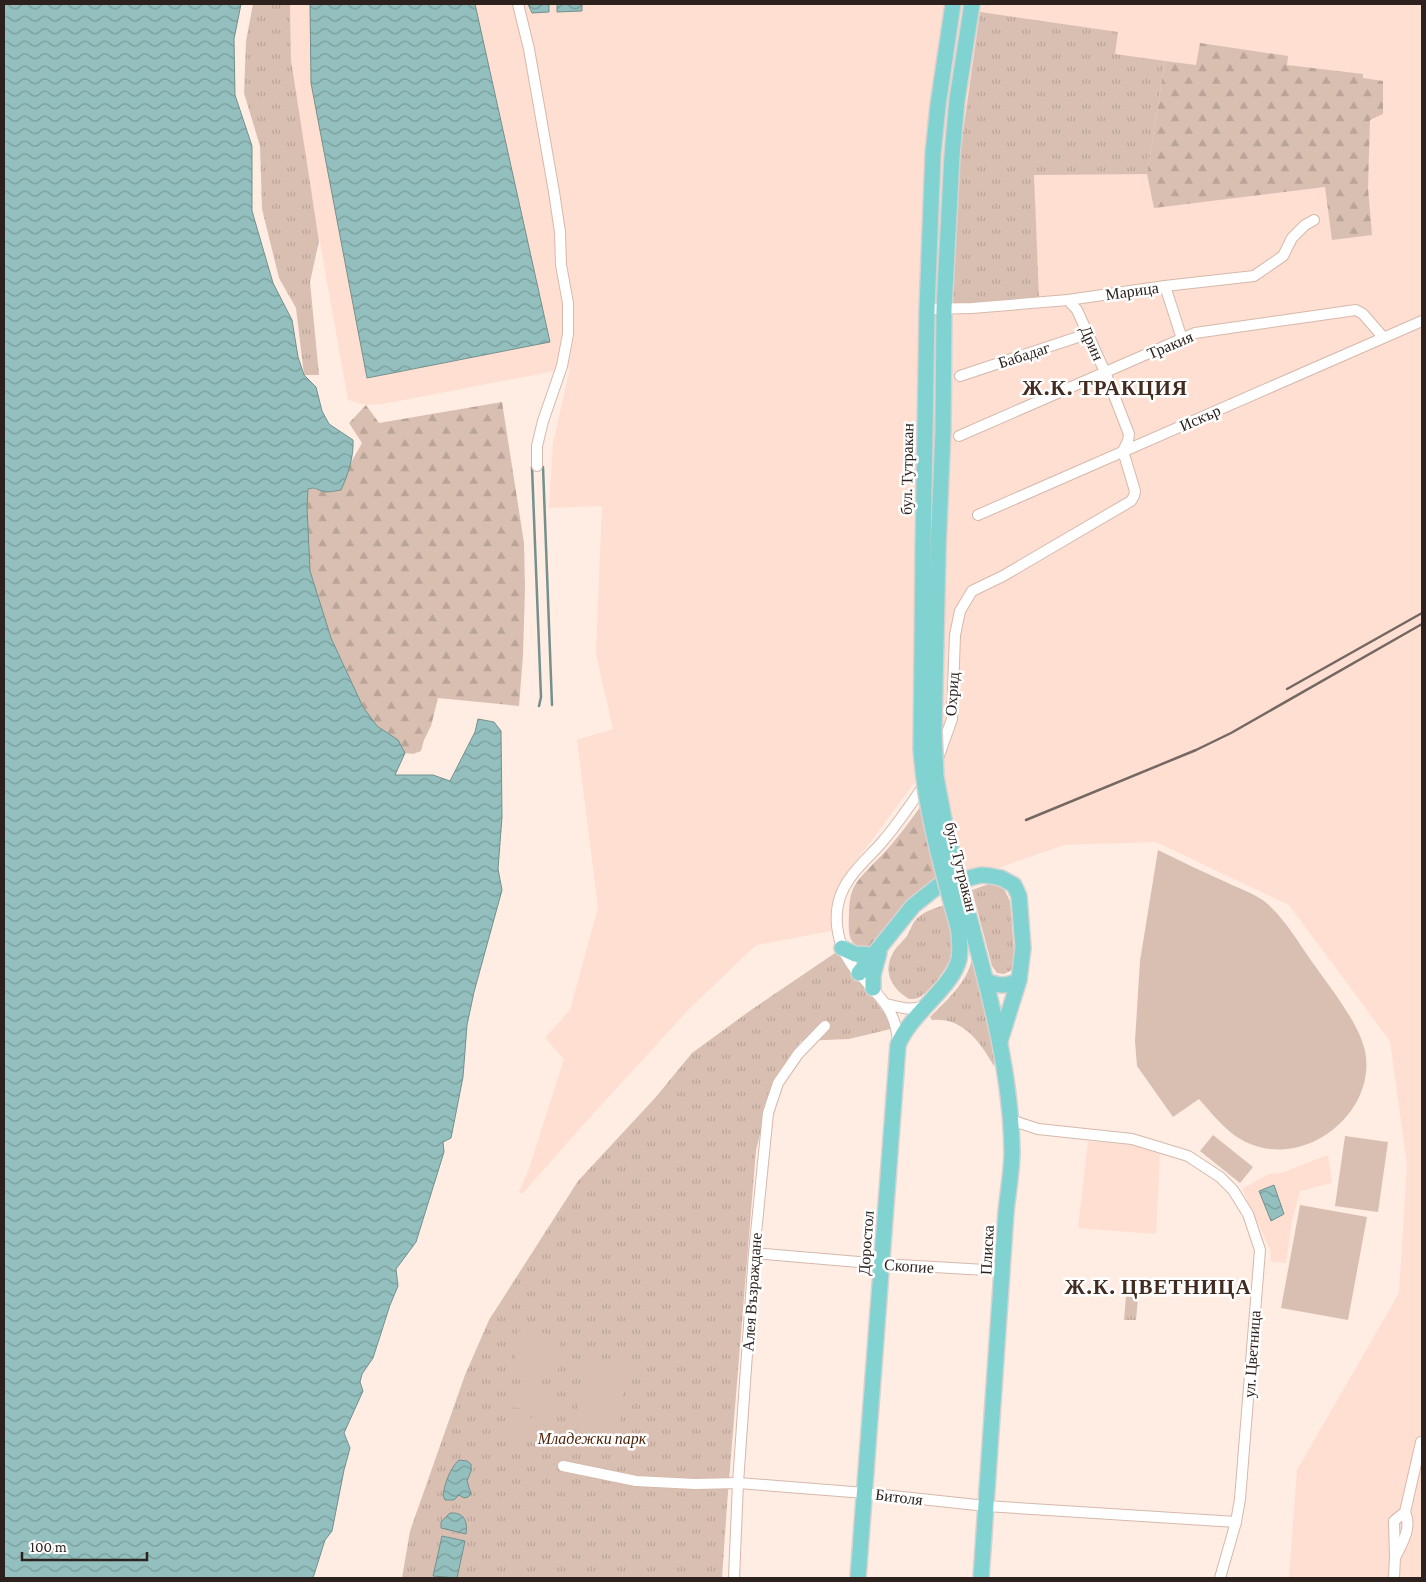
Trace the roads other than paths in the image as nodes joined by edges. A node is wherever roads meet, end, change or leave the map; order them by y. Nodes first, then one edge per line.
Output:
1 (518, 4) edge
2 (953, 4) edge
3 (972, 4) edge
4 (1314, 220) dead end
5 (1165, 286) junction
6 (1068, 300) junction
7 (927, 309) junction
8 (944, 309) junction
9 (1422, 320) edge
10 (1087, 334) junction
11 (1383, 338) junction
12 (1182, 339) junction
13 (1105, 372) junction
14 (960, 376) dead end
15 (960, 436) dead end
16 (1123, 452) junction
17 (537, 466) dead end
18 (1131, 502) joint
19 (978, 515) dead end
20 (930, 550) junction
21 (965, 930) junction
22 (842, 948) junction
23 (877, 951) junction
24 (859, 973) junction
25 (1019, 980) junction
26 (986, 981) junction
27 (873, 988) junction
28 (886, 1004) junction
29 (926, 1005) junction
30 (825, 1026) dead end
31 (999, 1043) junction
32 (898, 1045) junction
33 (1011, 1120) junction
34 (754, 1253) junction
35 (882, 1264) junction
36 (1004, 1272) junction
37 (1421, 1442) dead end
38 (564, 1466) dead end
39 (738, 1484) junction
40 (865, 1493) junction
41 (986, 1506) junction
42 (1236, 1522) junction
43 (734, 1578) edge
44 (858, 1578) edge
45 (981, 1578) edge
46 (1220, 1578) edge
47 (1394, 1578) edge

1 - 17 street
2 - 7 main road, бул. Тутракан
3 - 8 main road, бул. Тутракан
4 - 5 street, Марица
5 - 6 street, Марица
5 - 12 street
6 - 8 street, Марица
6 - 10 street, Дрин
7 - 8 street, Марица
7 - 20 main road, бул. Тутракан
8 - 20 main road, бул. Тутракан
9 - 11 street, Искър
10 - 13 street, Дрин
10 - 14 street, Бабадаг
11 - 12 street, Тракия
11 - 16 street, Искър
12 - 13 street, Тракия
13 - 15 street, Тракия
13 - 16 street, Дрин
16 - 18 street, Дрин
16 - 19 street, Искър
18 - 22 street, Охрид
20 - 21 main road, бул. Тутракан, bridge
21 - 26 main road, Плиска
21 - 29 main road, Доростол
22 - 23 main road
22 - 24 street, Охрид
23 - 24 main road
23 - 25 main road
23 - 27 main road
24 - 27 street, Охрид
25 - 26 main road
25 - 31 main road
26 - 31 main road, Плиска
27 - 28 street, Охрид
28 - 29 street
28 - 32 street, Охрид
29 - 32 main road, Доростол
30 - 34 street, Алея Възраждане
31 - 33 main road, Плиска
32 - 35 main road, Доростол
33 - 36 main road, Плиска
33 - 42 street, ул. Цветница
34 - 35 street, Скопие
34 - 39 street, Алея Възраждане
35 - 36 street, Скопие
35 - 40 main road, Доростол
36 - 41 main road, Плиска
37 - 47 street
38 - 39 street, Битоля
39 - 40 street, Битоля
39 - 43 street, Алея Възраждане
40 - 41 street, Битоля
40 - 44 main road, Доростол
41 - 42 street, Битоля
41 - 45 main road, Плиска
42 - 46 street, ул. Цветница

